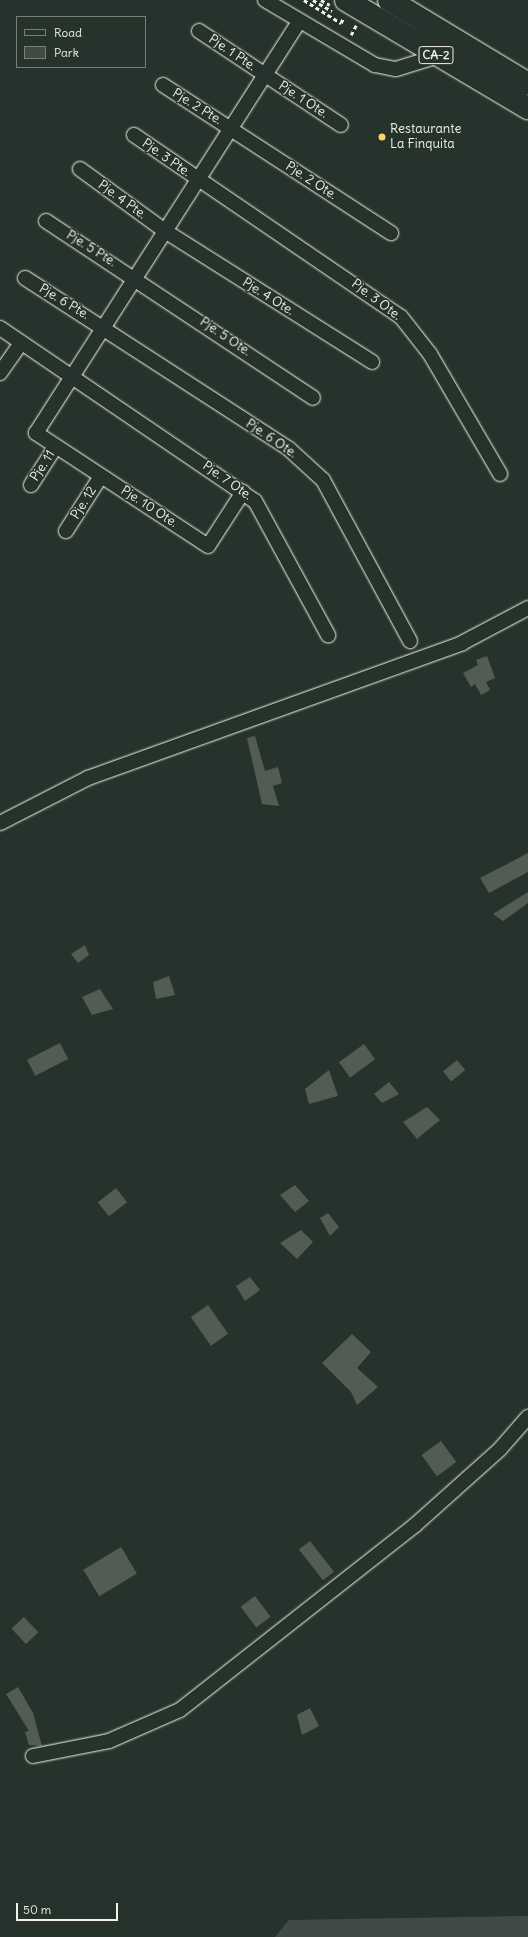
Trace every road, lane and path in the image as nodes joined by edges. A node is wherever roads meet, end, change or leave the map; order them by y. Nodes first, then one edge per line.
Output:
1 (265, 0) edge
2 (304, 0) edge
3 (313, 0) edge
4 (389, 0) edge
5 (355, 6) edge
6 (299, 20) junction
7 (199, 31) dead end
8 (344, 32) dead end
9 (438, 56) junction
10 (265, 75) junction
11 (528, 84) edge
12 (163, 85) dead end
13 (528, 108) edge
14 (341, 125) dead end
15 (232, 128) junction
16 (134, 135) dead end
17 (80, 169) dead end
18 (198, 180) junction
19 (46, 221) dead end
20 (165, 231) junction
21 (391, 233) dead end
22 (136, 277) junction
23 (24, 278) dead end
24 (104, 326) junction
25 (0, 328) edge
26 (21, 343) junction
27 (372, 362) dead end
28 (0, 373) edge
29 (70, 379) junction
30 (314, 398) dead end
31 (56, 446) junction
32 (500, 474) dead end
33 (101, 476) junction
34 (31, 485) dead end
35 (243, 492) junction
36 (66, 531) dead end
37 (528, 608) edge
38 (328, 635) dead end
39 (410, 641) dead end
40 (2, 819) edge
41 (528, 1417) edge
42 (33, 1756) dead end

1 - 6 street
2 - 3 path
4 - 11 main road, CA-2
5 - 8 path
5 - 9 main road, CA-2
6 - 9 street
6 - 10 street
7 - 10 street, Pje. 1 Pte.
9 - 13 main road, CA-2
10 - 14 street, Pje. 1 Ote.
10 - 15 street
12 - 15 street, Pje. 2 Pte.
15 - 18 street
15 - 21 street, Pje. 2 Ote.
16 - 18 street, Pje. 3 Pte.
17 - 20 street, Pje. 4 Pte.
18 - 20 street
18 - 32 street, Pje. 3 Ote.
19 - 22 street, Pje. 5 Pte.
20 - 22 street
20 - 27 street, Pje. 4 Ote.
22 - 24 street
22 - 30 street, Pje. 5 Ote.
23 - 24 street, Pje. 6 Pte.
24 - 29 street
24 - 39 street, Pje. 6 Ote.
25 - 26 street, Pje. 7 Ote.
26 - 28 street
26 - 29 street, Pje. 7 Ote.
29 - 31 street, Pje. 10 Ote.
29 - 35 street, Pje. 7 Ote.
31 - 33 street, Pje. 10 Ote.
31 - 34 street, Pje. 11
33 - 35 street, Pje. 10 Ote.
33 - 36 street, Pje. 12
35 - 38 street, Pje. 7 Ote.
37 - 40 street
41 - 42 street

